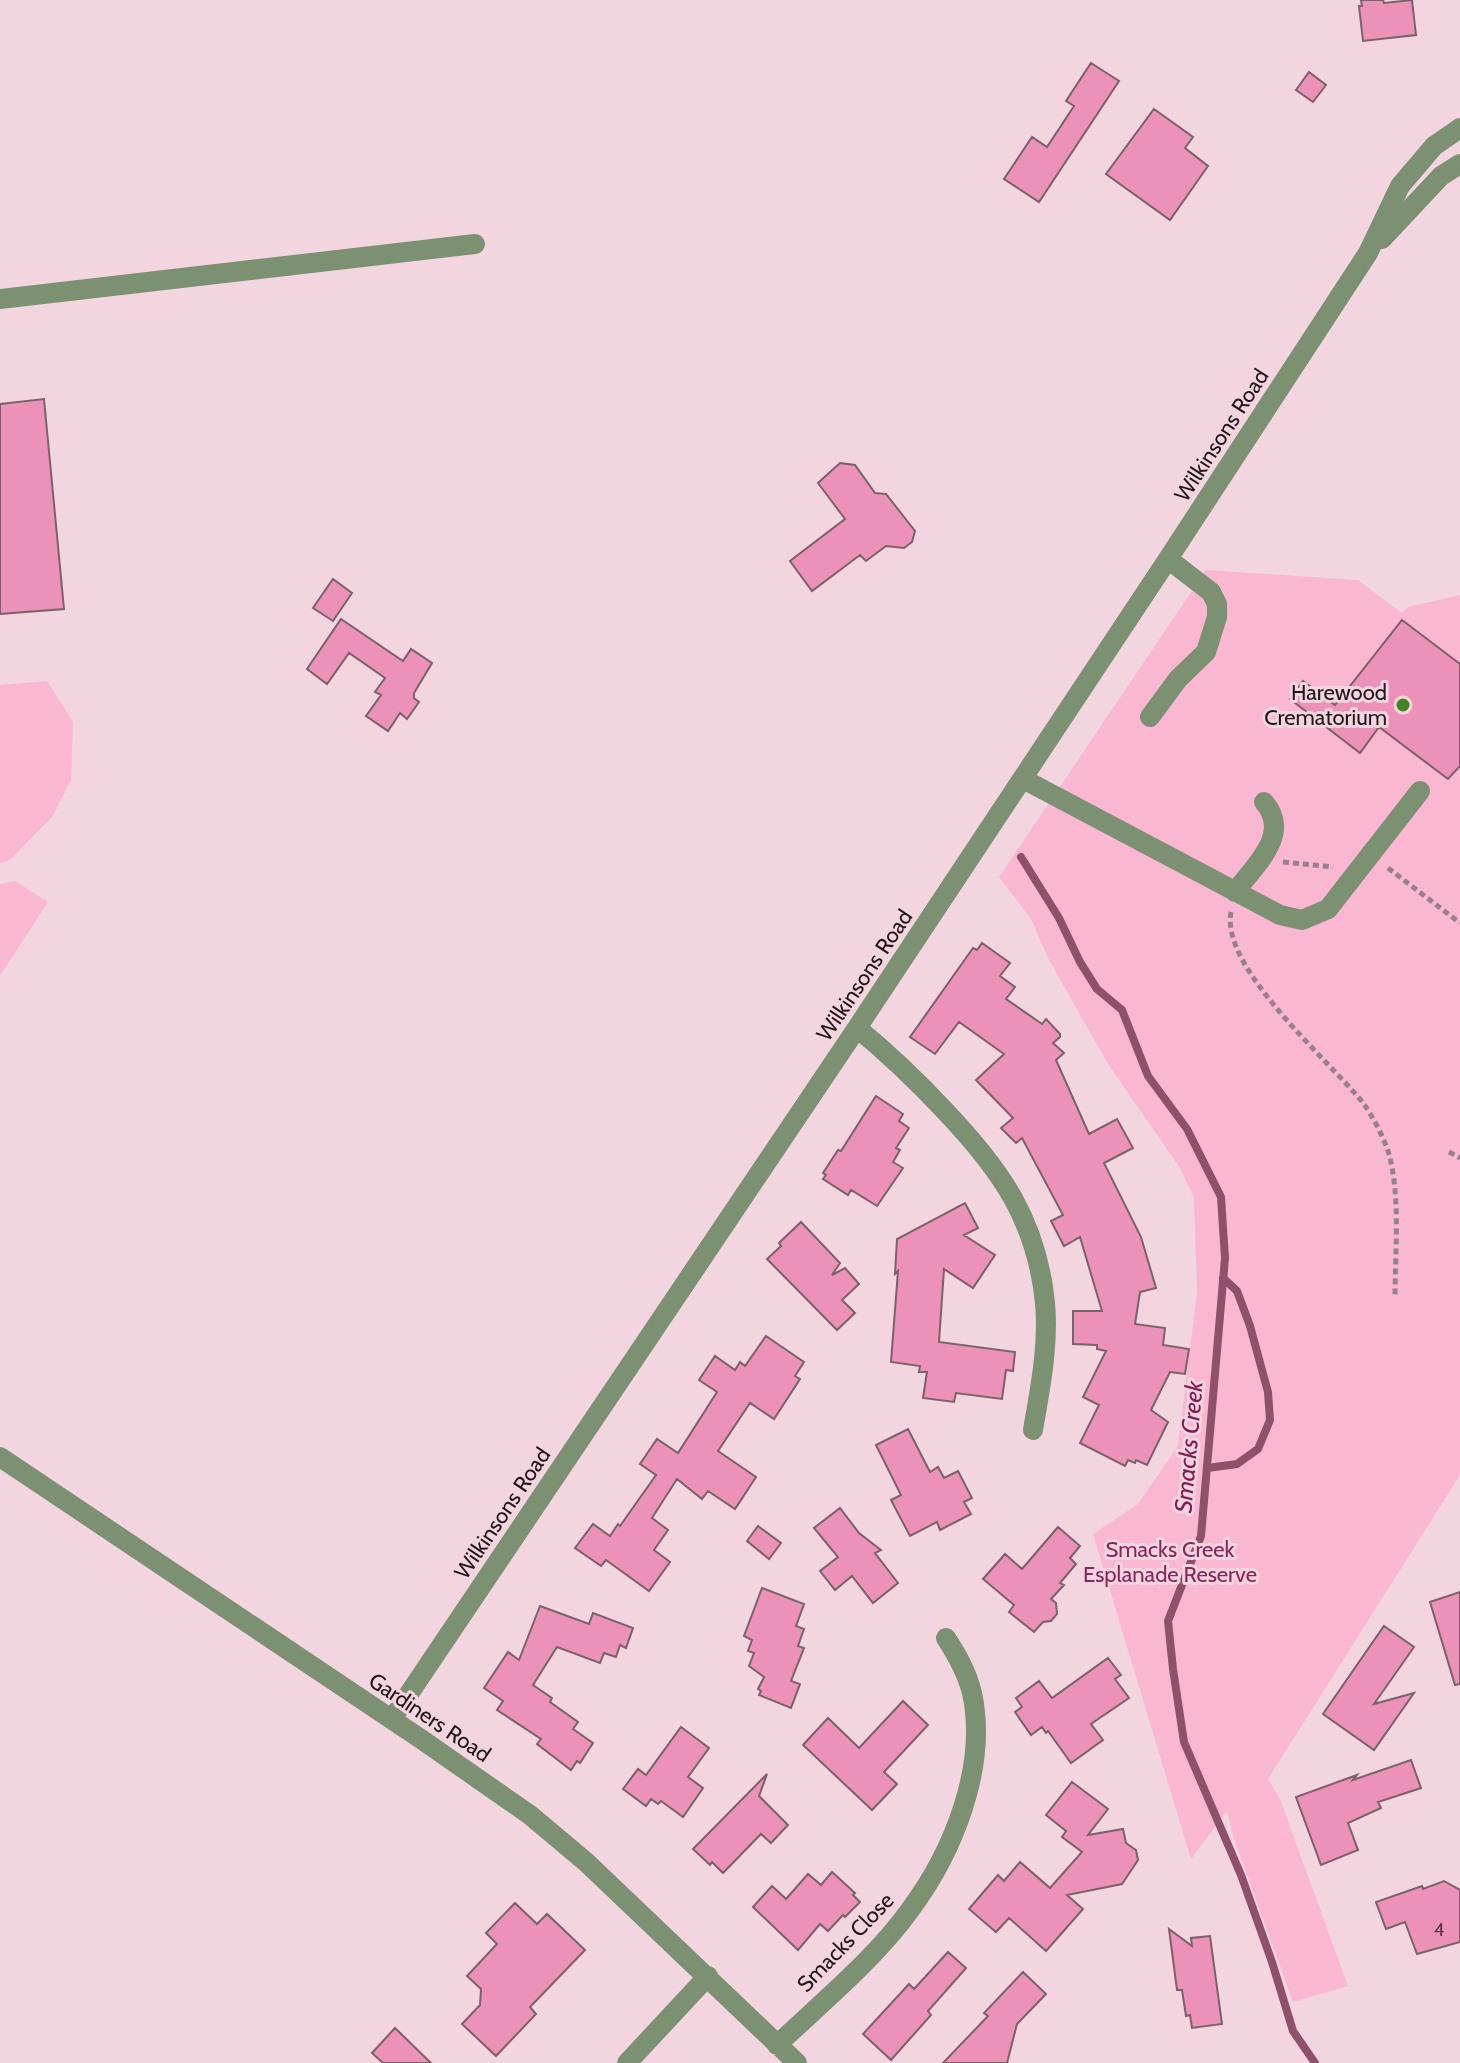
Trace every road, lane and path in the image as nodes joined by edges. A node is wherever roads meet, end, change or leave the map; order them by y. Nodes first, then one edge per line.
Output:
1 (1460, 128) edge
2 (1460, 164) edge
3 (475, 244) dead end
4 (1368, 253) junction
5 (0, 299) edge
6 (1168, 559) junction
7 (1150, 717) dead end
8 (1023, 779) junction
9 (1420, 791) dead end
10 (1264, 802) dead end
11 (1266, 850) junction
12 (1366, 863) junction
13 (1235, 892) junction
14 (1460, 923) edge
15 (857, 1028) junction
16 (1449, 1152) dead end
17 (1460, 1158) edge
18 (1395, 1297) dead end
19 (1033, 1430) dead end
20 (0, 1457) edge
21 (946, 1638) dead end
22 (392, 1719) junction
23 (708, 1976) junction
24 (777, 2045) junction
25 (627, 2063) edge
26 (797, 2063) edge

1 - 4 street, Wilkinsons Road
2 - 4 street, Wilkinsons Road
3 - 5 street
4 - 6 street, Wilkinsons Road
6 - 7 street
6 - 8 street, Wilkinsons Road
8 - 13 street
8 - 15 street, Wilkinsons Road
9 - 12 street
10 - 11 street
11 - 12 path
11 - 13 street
12 - 13 street
12 - 14 path
13 - 18 path
15 - 19 street
15 - 22 street, Wilkinsons Road
16 - 17 path
20 - 22 street, Gardiners Road
21 - 24 street, Smacks Close
22 - 23 street, Gardiners Road
23 - 24 street, Gardiners Road
23 - 25 street
24 - 26 street, Gardiners Road

